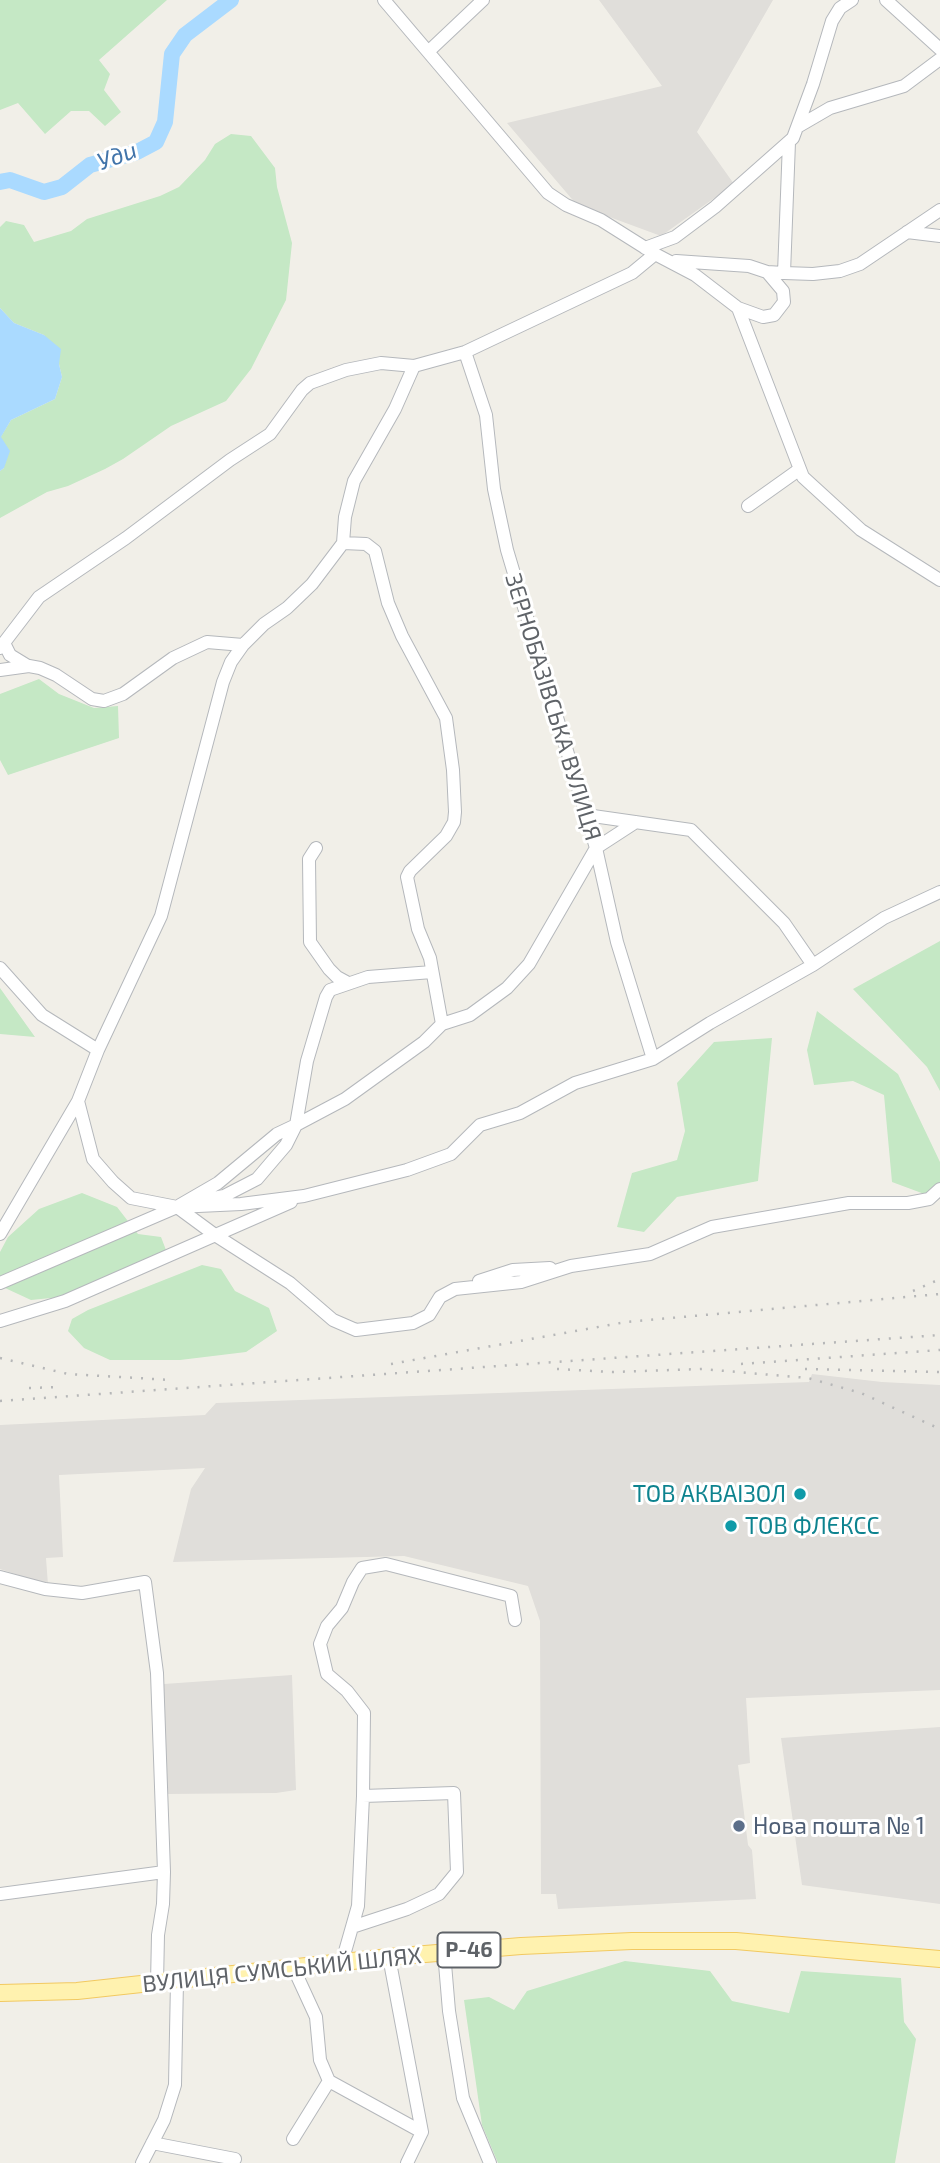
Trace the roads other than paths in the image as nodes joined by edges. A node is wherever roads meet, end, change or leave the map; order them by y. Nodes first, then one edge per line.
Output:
1 (384, 0) edge
2 (483, 0) edge
3 (852, 0) edge
4 (886, 0) edge
5 (940, 50) edge
6 (429, 51) junction
7 (940, 59) edge
8 (799, 125) junction
9 (789, 142) junction
10 (940, 210) edge
11 (906, 232) junction
12 (940, 236) edge
13 (650, 251) junction
14 (671, 261) junction
15 (767, 272) junction
16 (784, 273) junction
17 (738, 308) junction
18 (465, 352) junction
19 (414, 366) junction
20 (800, 469) junction
21 (748, 506) dead end
22 (343, 543) junction
23 (940, 580) edge
24 (243, 645) junction
25 (2, 646) edge
26 (29, 666) junction
27 (0, 670) edge
28 (586, 815) junction
29 (636, 822) junction
30 (316, 848) dead end
31 (596, 848) junction
32 (940, 892) edge
33 (813, 965) junction
34 (0, 968) edge
35 (432, 972) junction
36 (348, 983) junction
37 (442, 1024) junction
38 (97, 1050) junction
39 (653, 1059) junction
40 (78, 1101) junction
41 (296, 1125) junction
42 (940, 1189) edge
43 (304, 1196) junction
44 (177, 1207) junction
45 (0, 1234) edge
46 (215, 1235) junction
47 (0, 1283) edge
48 (0, 1321) edge
49 (0, 1577) edge
50 (515, 1620) dead end
51 (363, 1796) junction
52 (164, 1872) junction
53 (0, 1894) edge
54 (352, 1927) junction
55 (444, 1952) junction
56 (389, 1957) junction
57 (940, 1959) edge
58 (342, 1962) junction
59 (293, 1967) junction
60 (177, 1981) junction
61 (157, 1983) junction
62 (0, 1993) edge
63 (329, 2081) junction
64 (422, 2132) junction
65 (293, 2139) dead end
66 (152, 2143) junction
67 (235, 2159) dead end
68 (142, 2163) edge
69 (407, 2163) edge
70 (490, 2163) edge

1 - 6 street
2 - 6 street
3 - 8 street
4 - 5 street
6 - 13 street
7 - 8 street
8 - 9 street
9 - 13 street
9 - 16 street
10 - 11 street
11 - 12 street
11 - 16 street
13 - 14 street
13 - 18 street
14 - 15 street
14 - 17 street
15 - 16 street
15 - 17 street
17 - 20 street
18 - 19 street
18 - 28 street, ЗЕРНОБАЗІВСЬКА ВУЛИЦЯ
19 - 22 street
19 - 25 street
20 - 21 street
20 - 23 street
22 - 24 street
22 - 35 street
24 - 26 street
24 - 38 street
25 - 26 street
26 - 27 street
28 - 29 street
28 - 31 street, ЗЕРНОБАЗІВСЬКА ВУЛИЦЯ
29 - 31 street
29 - 33 street
30 - 36 street
31 - 37 street
31 - 39 street, ЗЕРНОБАЗІВСЬКА ВУЛИЦЯ
32 - 33 street
33 - 39 street
34 - 38 street
35 - 36 street
35 - 37 street
36 - 41 street
37 - 41 street
38 - 40 street
39 - 43 street
40 - 44 street
40 - 45 street
41 - 44 street
41 - 44 street
42 - 46 street
43 - 44 street
43 - 46 street
44 - 46 street
44 - 47 street
46 - 48 street
49 - 52 street
50 - 51 street
51 - 54 street
51 - 54 street
52 - 53 street
52 - 61 street
54 - 58 street
55 - 56 main road, ВУЛИЦЯ СУМСЬКИЙ ШЛЯХ / Р-46
55 - 57 main road, ВУЛИЦЯ СУМСЬКИЙ ШЛЯХ / Р-46
55 - 70 street
56 - 58 main road, ВУЛИЦЯ СУМСЬКИЙ ШЛЯХ / Р-46
56 - 64 street
58 - 59 main road, ВУЛИЦЯ СУМСЬКИЙ ШЛЯХ / Р-46
59 - 60 main road, ВУЛИЦЯ СУМСЬКИЙ ШЛЯХ / Р-46
59 - 63 street
60 - 61 main road, ВУЛИЦЯ СУМСЬКИЙ ШЛЯХ / Р-46
60 - 66 street
61 - 62 main road, ВУЛИЦЯ СУМСЬКИЙ ШЛЯХ / Р-46
63 - 64 street
63 - 65 street
64 - 69 street
66 - 67 street
66 - 68 street

